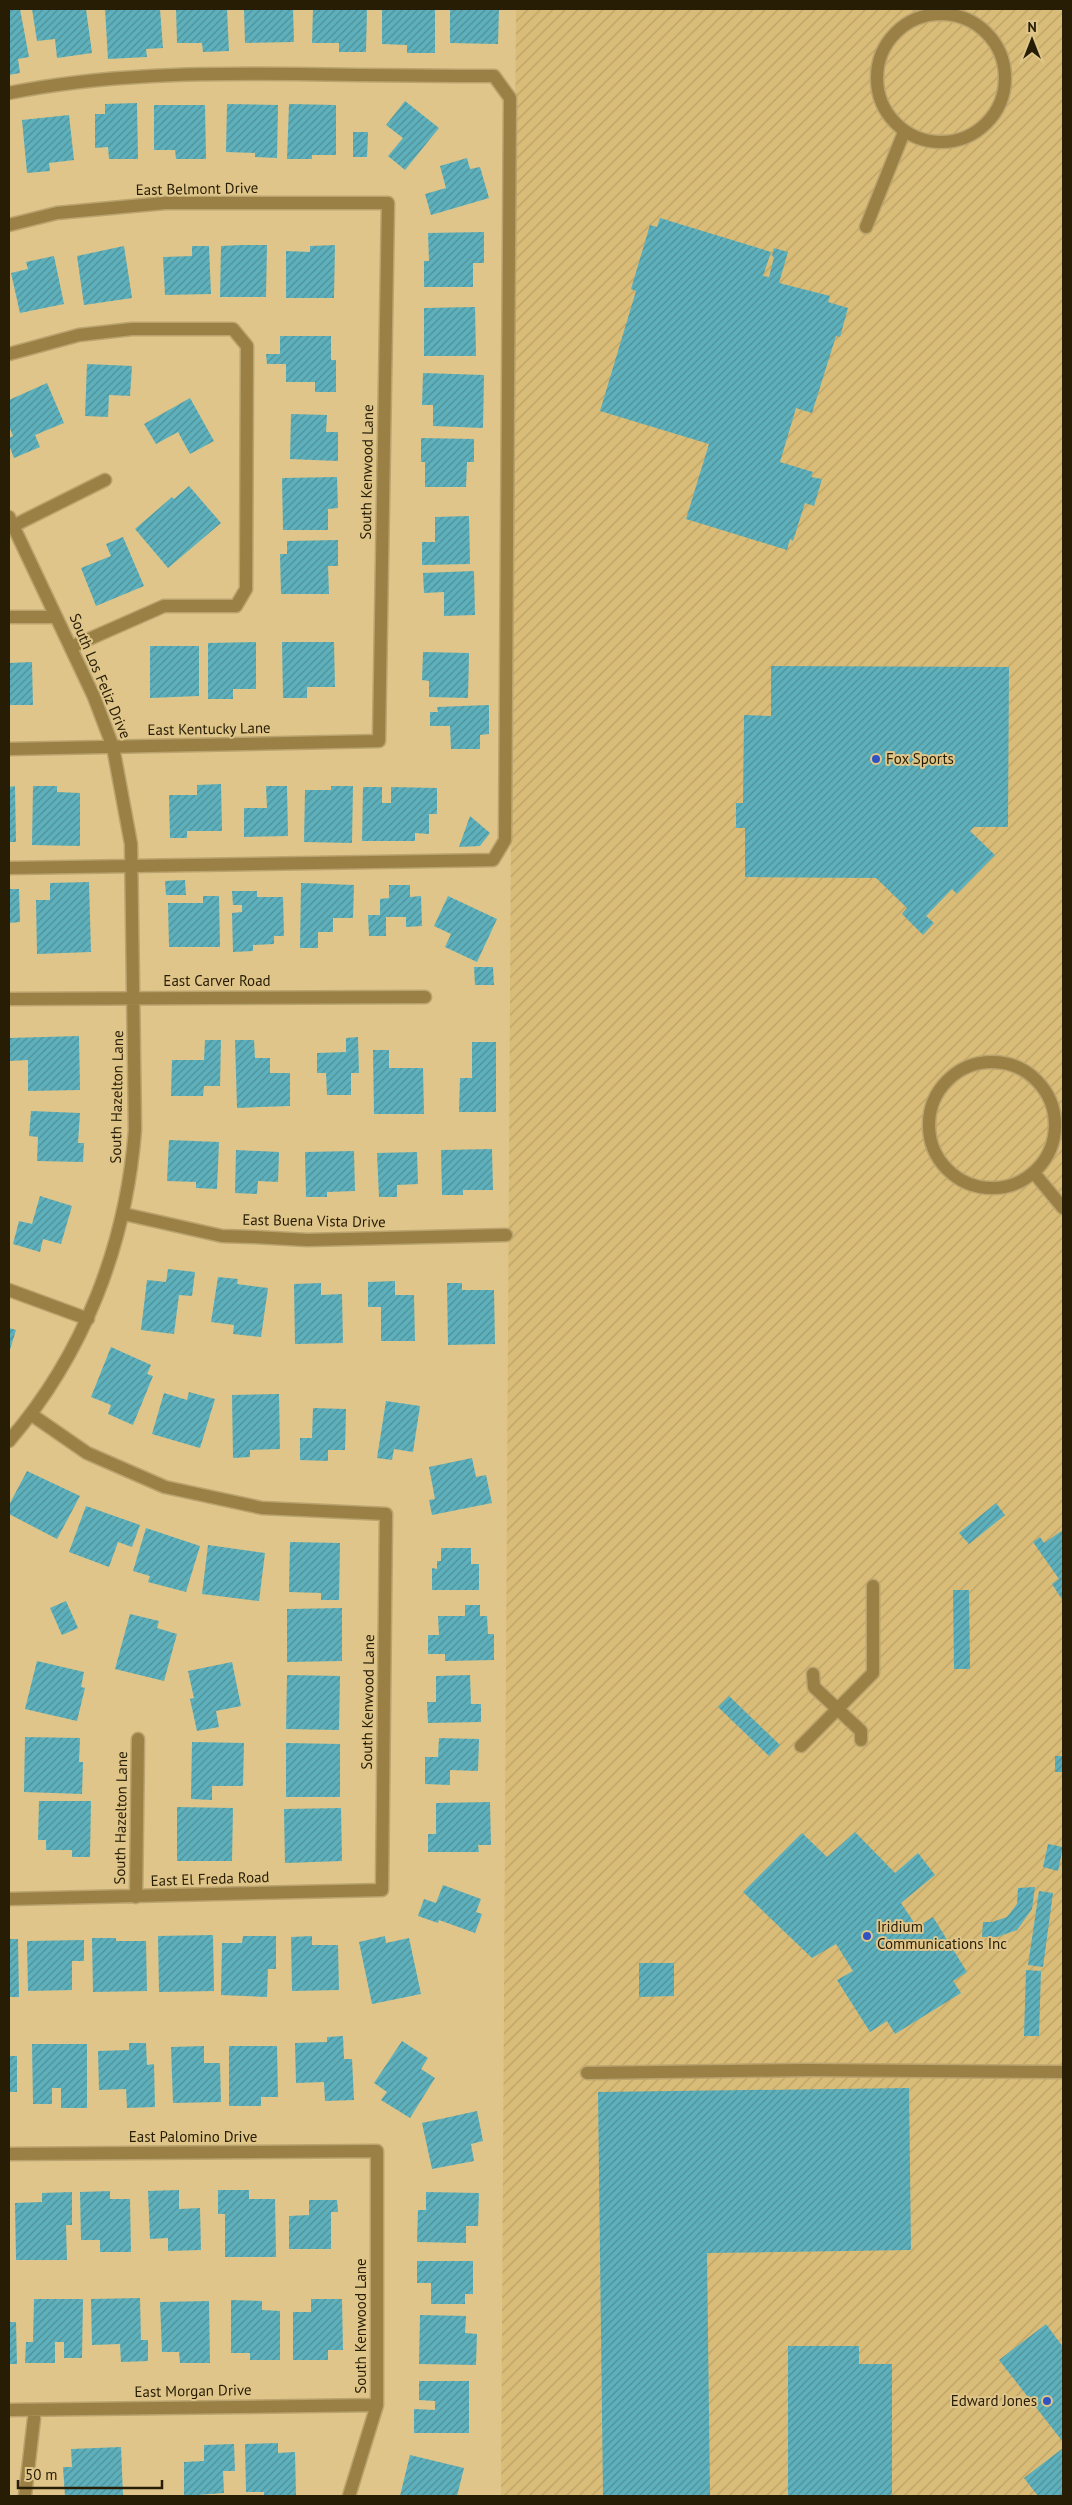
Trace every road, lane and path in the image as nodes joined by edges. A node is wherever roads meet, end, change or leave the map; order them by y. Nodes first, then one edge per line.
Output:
1 (966, 13) edge
2 (9, 93) edge
3 (904, 132) junction
4 (388, 203) joint
5 (9, 225) edge
6 (866, 227) dead end
7 (9, 354) edge
8 (105, 480) dead end
9 (11, 521) edge
10 (9, 617) edge
11 (56, 617) junction
12 (71, 647) junction
13 (379, 741) joint
14 (113, 747) junction
15 (9, 749) edge
16 (131, 866) junction
17 (9, 868) edge
18 (425, 997) dead end
19 (134, 998) junction
20 (9, 1000) edge
21 (1034, 1173) junction
22 (1063, 1208) edge
23 (124, 1214) junction
24 (506, 1235) dead end
25 (9, 1290) edge
26 (88, 1319) junction
27 (32, 1415) junction
28 (9, 1442) edge
29 (873, 1586) dead end
30 (813, 1674) dead end
31 (837, 1709) junction
32 (138, 1739) dead end
33 (861, 1740) dead end
34 (801, 1746) dead end
35 (382, 1890) joint
36 (136, 1897) junction
37 (9, 1899) edge
38 (1063, 2072) edge
39 (587, 2073) dead end
40 (378, 2151) joint
41 (9, 2154) edge
42 (377, 2405) junction
43 (9, 2410) edge
44 (35, 2410) junction
45 (25, 2496) edge
46 (349, 2496) edge

1 - 3 street
1 - 3 street
2 - 16 street
3 - 6 street
4 - 5 street, East Belmont Drive
4 - 13 street, South Kenwood Lane
7 - 12 street
8 - 9 street, South Los Feliz Drive
9 - 11 street, South Los Feliz Drive
10 - 11 street
11 - 12 street, South Los Feliz Drive
12 - 14 street, South Los Feliz Drive
13 - 14 street, East Kentucky Lane
14 - 15 street, East Kentucky Lane
14 - 16 street, South Los Feliz Drive
16 - 17 street
16 - 19 street, South Los Feliz Drive
18 - 19 street, East Carver Road
19 - 20 street, East Carver Road
19 - 23 street, South Hazelton Lane
21 - 21 street
21 - 22 street
23 - 24 street, East Buena Vista Drive
23 - 26 street, South Hazelton Lane
25 - 26 street
26 - 27 street, South Hazelton Lane
27 - 28 street, South Hazelton Lane
27 - 35 street, South Kenwood Lane
29 - 31 street
30 - 31 street
31 - 33 street
31 - 34 street
32 - 36 street, South Hazelton Lane
35 - 36 street, East El Freda Road
36 - 37 street, East El Freda Road
38 - 39 street
40 - 41 street, East Palomino Drive
40 - 42 street, South Kenwood Lane
42 - 44 street, East Morgan Drive
42 - 46 street, South Kenwood Lane
43 - 44 street, East Morgan Drive
44 - 45 street

